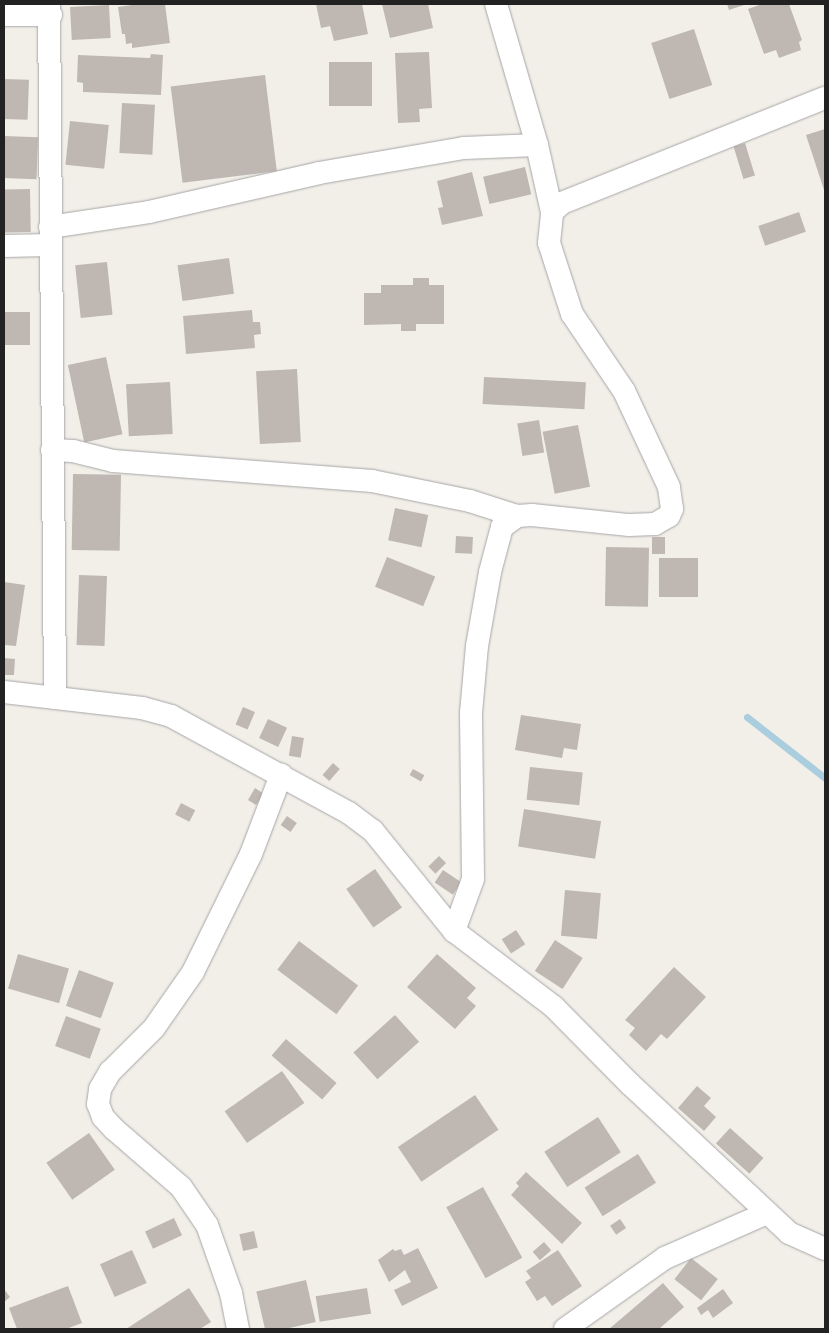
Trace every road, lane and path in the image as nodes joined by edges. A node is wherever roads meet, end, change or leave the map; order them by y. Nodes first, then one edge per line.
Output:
1 (496, 4) edge
2 (50, 9) edge
3 (4, 15) edge
4 (825, 98) edge
5 (537, 145) junction
6 (552, 212) junction
7 (50, 236) junction
8 (4, 246) edge
9 (52, 450) junction
10 (516, 516) junction
11 (4, 692) edge
12 (55, 698) junction
13 (281, 775) junction
14 (454, 931) junction
15 (767, 1213) junction
16 (825, 1249) edge
17 (238, 1329) edge
18 (565, 1329) edge

1 - 5 street
2 - 3 street
2 - 7 street
4 - 6 street
5 - 6 street
5 - 7 street
6 - 10 street
7 - 8 street
7 - 9 street
9 - 10 street
9 - 12 street
10 - 14 street
11 - 12 street
12 - 13 street
13 - 14 street
13 - 17 street
14 - 15 street
15 - 16 street
15 - 18 street

